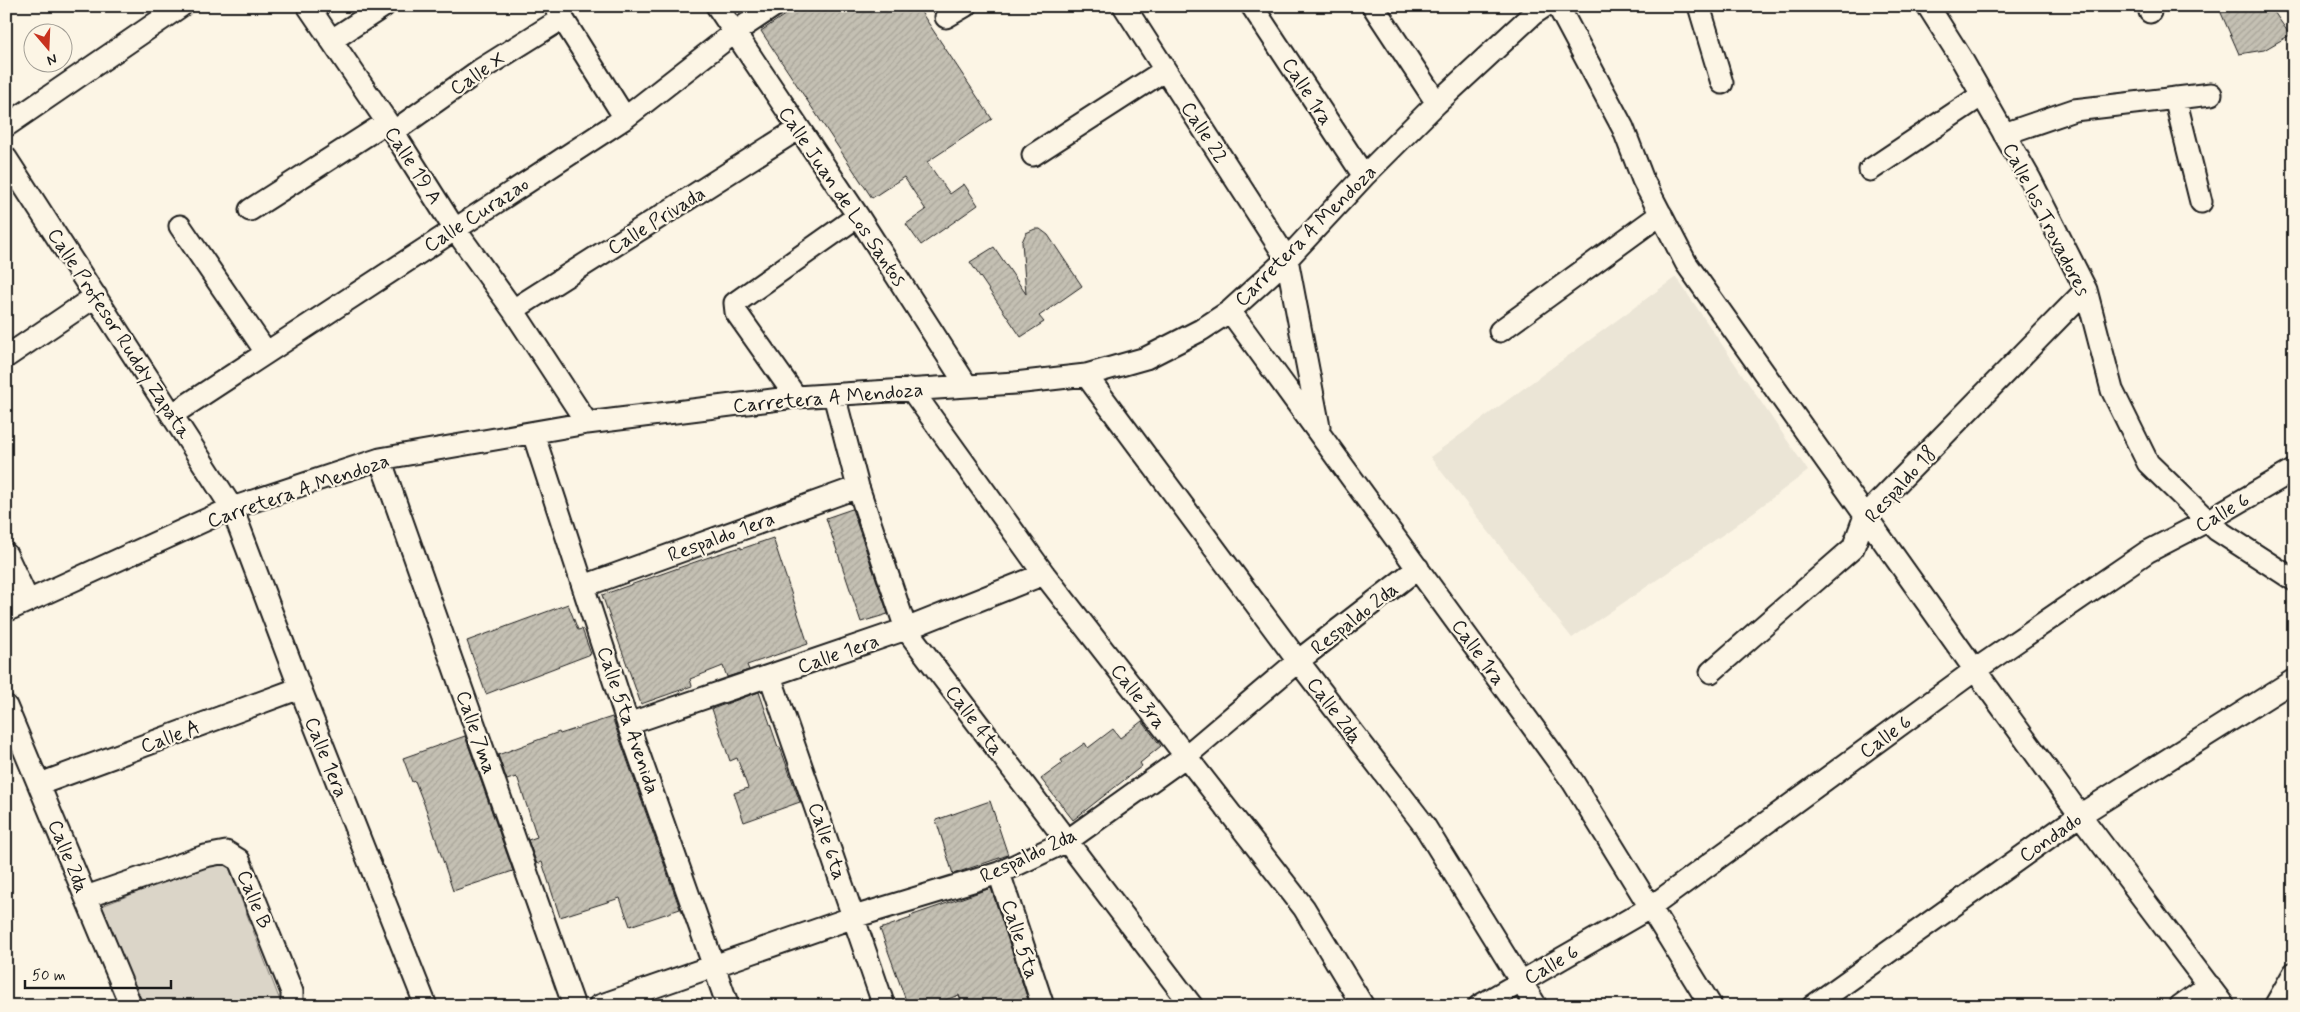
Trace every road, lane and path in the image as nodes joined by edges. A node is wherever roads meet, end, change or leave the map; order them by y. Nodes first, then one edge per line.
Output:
1 (180, 6) edge
2 (308, 6) edge
3 (384, 6) edge
4 (717, 6) edge
5 (774, 6) edge
6 (965, 6) edge
7 (1124, 6) edge
8 (1252, 6) edge
9 (1373, 6) edge
10 (1558, 6) edge
11 (1699, 6) edge
12 (1928, 6) edge
13 (1535, 9) edge
14 (559, 12) edge
15 (946, 17) dead end
16 (735, 32) junction
17 (332, 40) junction
18 (1165, 70) junction
19 (1722, 83) dead end
20 (2211, 94) dead end
21 (1982, 95) junction
22 (2175, 98) junction
23 (1437, 103) junction
24 (624, 118) junction
25 (6, 126) edge
26 (390, 127) junction
27 (798, 129) junction
28 (2004, 134) junction
29 (1033, 155) dead end
30 (6, 158) edge
31 (1870, 170) dead end
32 (1364, 176) junction
33 (2201, 202) dead end
34 (250, 210) dead end
35 (1661, 214) junction
36 (858, 216) junction
37 (180, 226) dead end
38 (454, 228) junction
39 (1287, 259) junction
40 (2086, 290) junction
41 (96, 296) junction
42 (513, 310) junction
43 (1230, 311) junction
44 (1500, 331) dead end
45 (266, 352) junction
46 (6, 357) edge
47 (1086, 374) junction
48 (967, 386) junction
49 (911, 389) junction
50 (834, 395) junction
51 (796, 397) junction
52 (173, 414) junction
53 (586, 423) junction
54 (1320, 432) junction
55 (533, 433) junction
56 (380, 459) junction
57 (2294, 470) edge
58 (858, 487) junction
59 (232, 508) junction
60 (1865, 516) junction
61 (2208, 521) junction
62 (6, 554) edge
63 (1418, 568) junction
64 (1044, 574) junction
65 (2294, 580) edge
66 (584, 586) junction
67 (28, 601) junction
68 (6, 611) edge
69 (906, 629) junction
70 (1298, 661) junction
71 (1975, 670) junction
72 (1711, 672) dead end
73 (770, 676) junction
74 (2294, 680) edge
75 (300, 688) junction
76 (6, 706) edge
77 (628, 724) junction
78 (1186, 756) junction
79 (40, 784) junction
80 (2080, 815) junction
81 (1067, 841) junction
82 (999, 873) junction
83 (86, 897) junction
84 (1650, 907) junction
85 (854, 917) junction
86 (715, 965) junction
87 (2294, 973) edge
88 (1520, 981) junction
89 (2209, 985) junction
90 (131, 1006) edge
91 (292, 1006) edge
92 (426, 1006) edge
93 (574, 1006) edge
94 (599, 1006) edge
95 (728, 1006) edge
96 (884, 1006) edge
97 (1043, 1006) edge
98 (1192, 1006) edge
99 (1363, 1006) edge
100 (1479, 1006) edge
101 (1536, 1006) edge
102 (1711, 1006) edge
103 (1813, 1006) edge
104 (2180, 1006) edge
105 (2224, 1006) edge
106 (2275, 1006) edge

1 - 25 street
2 - 17 street, Calle 19 A
3 - 17 street
4 - 16 street, Calle Juan de Los Santos
5 - 16 street, Calle Curazao
6 - 15 street
7 - 18 street, Calle 22
8 - 32 street, Calle 1ra
9 - 23 street
10 - 35 street
11 - 19 street
12 - 21 street, Calle los Trovadores
13 - 23 street, Carretera A Mendoza
14 - 24 street
14 - 26 street, Calle X
16 - 24 street, Calle Curazao
16 - 27 street, Calle Juan de Los Santos
17 - 26 street, Calle 19 A
18 - 29 street
18 - 39 street, Calle 22
20 - 22 street
21 - 28 street, Calle los Trovadores
21 - 31 street
22 - 28 street
22 - 33 street
23 - 32 street, Carretera A Mendoza
24 - 38 street, Calle Curazao
26 - 34 street, Calle X
26 - 38 street, Calle 19 A
27 - 36 street, Calle Juan de Los Santos
27 - 42 street, Calle Privada
28 - 40 street, Calle los Trovadores
30 - 41 street, Calle Profesor Ruddy Zapata
32 - 39 street, Carretera A Mendoza
35 - 44 street
35 - 60 street
36 - 48 street, Calle Juan de Los Santos
36 - 51 street
37 - 45 street
38 - 42 street, Calle 19 A
38 - 45 street, Calle Curazao
39 - 43 street, Carretera A Mendoza
39 - 54 street
40 - 60 street, Respaldo 18
40 - 61 street, Calle los Trovadores
41 - 46 street
41 - 52 street, Calle Profesor Ruddy Zapata
42 - 53 street, Calle 19 A
43 - 47 street, Carretera A Mendoza
43 - 54 street, Calle 1ra
45 - 52 street, Calle Curazao
47 - 48 street, Carretera A Mendoza
47 - 70 street, Calle 2da
48 - 49 street, Carretera A Mendoza
49 - 50 street, Carretera A Mendoza
49 - 64 street, Calle 3ra
50 - 51 street, Carretera A Mendoza
50 - 58 street, Calle 4ta
51 - 53 street, Carretera A Mendoza
52 - 59 street, Calle Profesor Ruddy Zapata
53 - 55 street, Carretera A Mendoza
54 - 63 street, Calle 1ra
55 - 56 street, Carretera A Mendoza
55 - 66 street, Calle 5ta Avenida
56 - 59 street, Carretera A Mendoza
56 - 93 street, Calle 7ma
57 - 61 street, Calle 6
58 - 66 street, Respaldo 1era
58 - 69 street, Calle 4ta
59 - 67 street, Carretera A Mendoza
59 - 75 street, Calle 1era
60 - 71 street
60 - 72 street, Respaldo 18
61 - 65 street, Calle los Trovadores
61 - 71 street, Calle 6
62 - 67 street
63 - 70 street, Respaldo 2da
63 - 84 street, Calle 1ra
64 - 69 street, Calle 1era
64 - 78 street, Calle 3ra
66 - 77 street, Calle 5ta Avenida
67 - 68 street, Carretera A Mendoza
69 - 73 street, Calle 1era
69 - 81 street, Calle 4ta
70 - 78 street, Respaldo 2da
70 - 88 street, Calle 2da
71 - 80 street
71 - 84 street, Calle 6
73 - 77 street, Calle 1era
73 - 85 street, Calle 6ta
74 - 80 street, Condado
75 - 79 street, Calle A
75 - 92 street, Calle 1era
76 - 79 street, Calle 2da
77 - 86 street, Calle 5ta Avenida
78 - 81 street, Respaldo 2da
78 - 99 street, Calle 3ra
79 - 83 street, Calle 2da
80 - 89 street
80 - 103 street, Condado
81 - 82 street, Respaldo 2da
81 - 98 street, Calle 4ta
82 - 85 street, Respaldo 2da
82 - 97 street, Calle 5ta
83 - 90 street, Calle 2da
83 - 91 street, Calle B
84 - 88 street, Calle 6
84 - 102 street, Calle 1ra
85 - 86 street, Respaldo 2da
85 - 96 street, Calle 6ta
86 - 94 street, Respaldo 2da
86 - 95 street, Calle 5ta Avenida
87 - 106 street
88 - 100 street, Calle 6
88 - 101 street, Calle 2da
89 - 104 street
89 - 105 street

